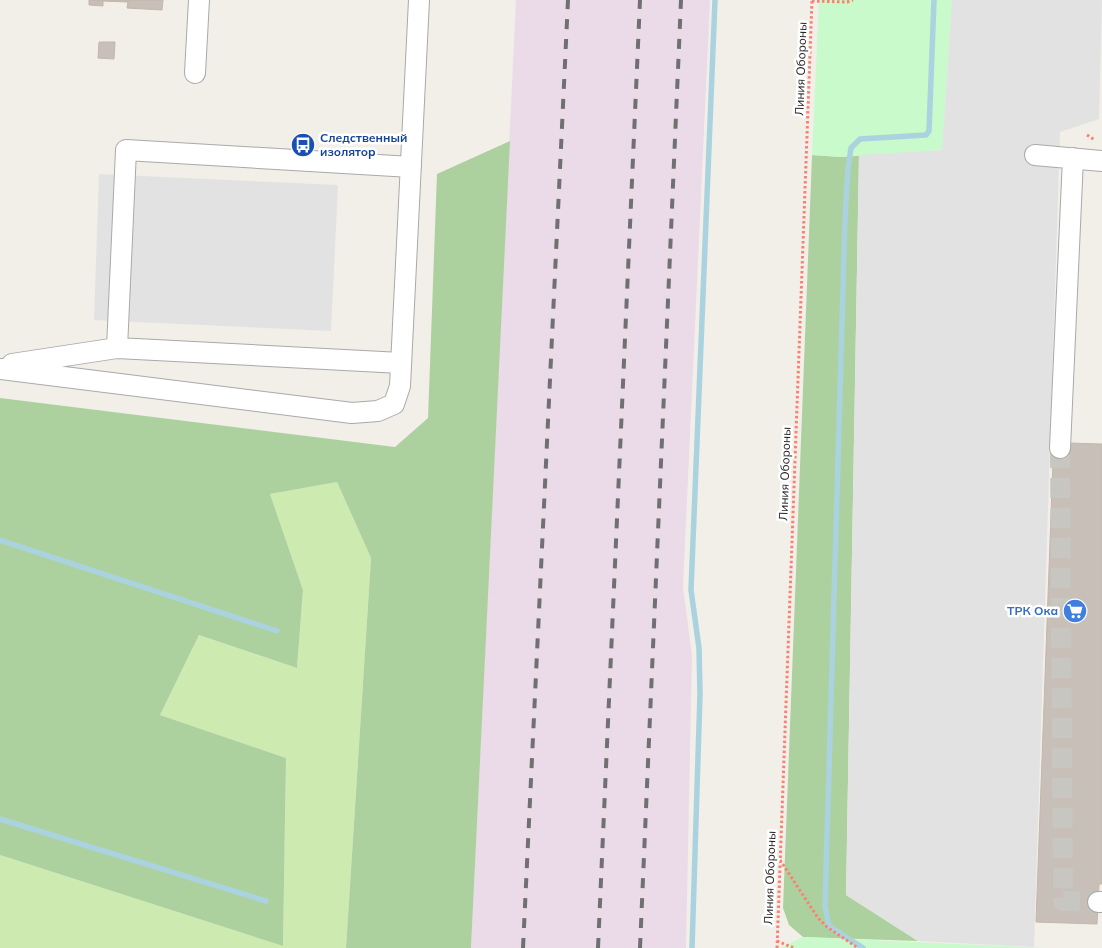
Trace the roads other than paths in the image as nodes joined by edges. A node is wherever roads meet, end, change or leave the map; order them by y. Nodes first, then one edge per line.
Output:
1 (199, 0) edge
2 (419, 0) edge
3 (195, 73) dead end
4 (1035, 155) dead end
5 (1073, 158) junction
6 (1102, 161) edge
7 (412, 167) junction
8 (117, 348) junction
9 (401, 363) junction
10 (0, 368) edge
11 (1060, 448) tunnel mouth

1 - 3 street
2 - 7 street
4 - 5 street
5 - 6 street
5 - 11 street
7 - 8 street
7 - 9 street
8 - 9 street
8 - 10 street
9 - 10 street

